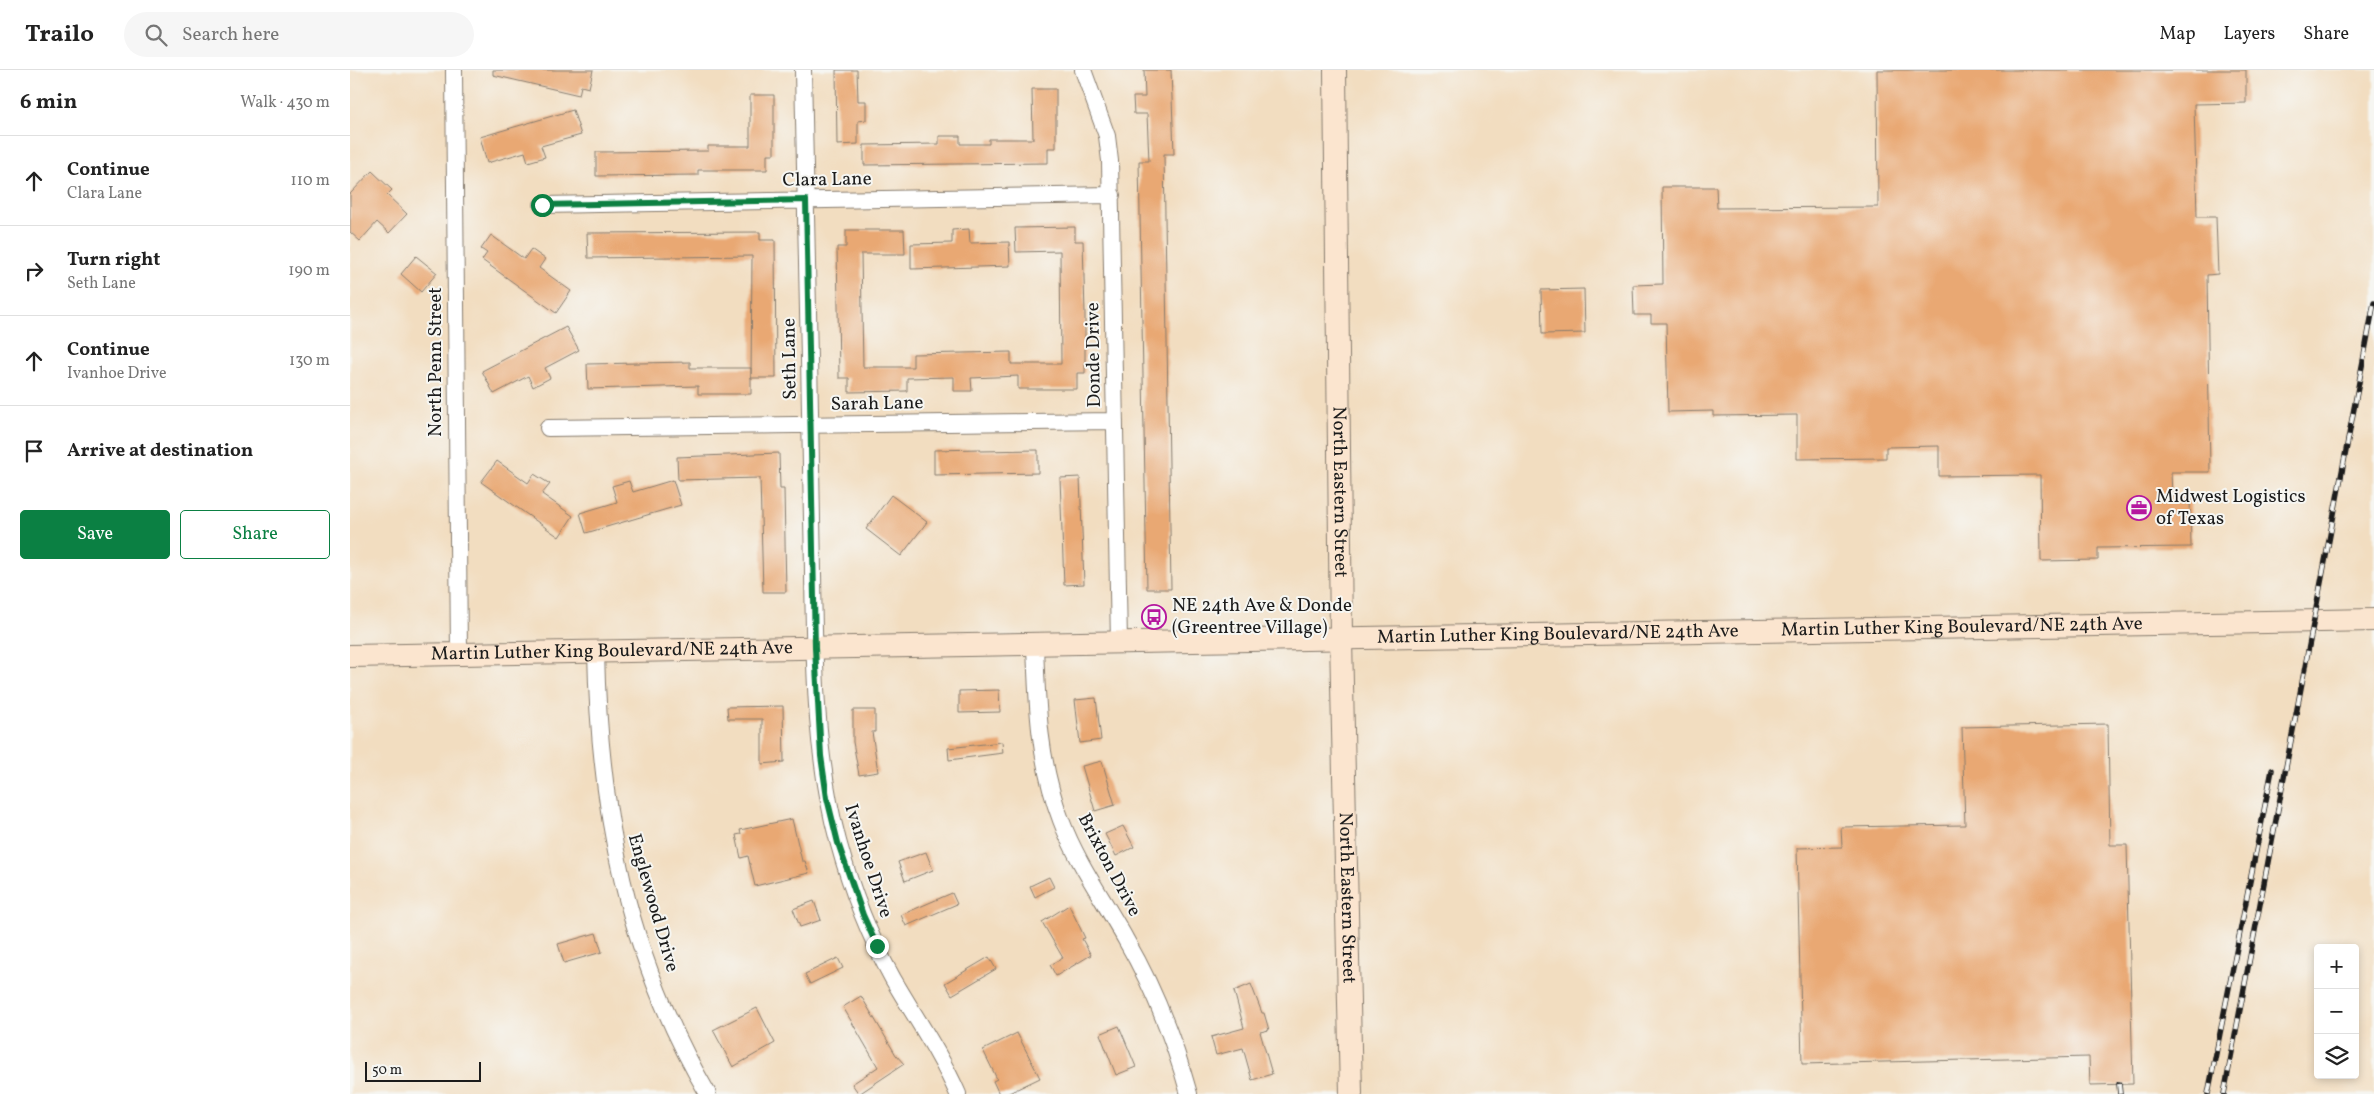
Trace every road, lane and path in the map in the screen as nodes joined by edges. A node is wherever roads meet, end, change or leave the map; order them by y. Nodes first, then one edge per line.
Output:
1 (454, 70) edge
2 (803, 70) edge
3 (1083, 70) edge
4 (1335, 70) edge
5 (1112, 195) junction
6 (806, 200) junction
7 (542, 205) dead end
8 (1115, 421) junction
9 (811, 424) junction
10 (548, 428) dead end
11 (2374, 620) edge
12 (1341, 639) junction
13 (1119, 643) junction
14 (1035, 645) junction
15 (815, 648) junction
16 (596, 651) junction
17 (459, 654) junction
18 (350, 656) edge
19 (708, 1094) edge
20 (958, 1094) edge
21 (1188, 1094) edge
22 (1351, 1094) edge

1 - 17 street, North Penn Street
2 - 6 street, Seth Lane
3 - 5 street, Donde Drive
4 - 12 main road, North Eastern Street
5 - 6 street, Clara Lane
5 - 8 street, Donde Drive
6 - 7 street, Clara Lane
6 - 9 street, Seth Lane
8 - 9 street, Sarah Lane
8 - 13 street, Donde Drive
9 - 10 street, Sarah Lane
9 - 15 street, Seth Lane
11 - 12 main road, Martin Luther King Boulevard/NE 24th Ave
12 - 13 main road, Martin Luther King Boulevard/NE 24th Ave
12 - 22 main road, North Eastern Street
13 - 14 main road, Martin Luther King Boulevard/NE 24th Ave
14 - 15 main road, Martin Luther King Boulevard/NE 24th Ave
14 - 21 street, Brixton Drive
15 - 16 main road, Martin Luther King Boulevard/NE 24th Ave
15 - 20 street, Ivanhoe Drive
16 - 17 main road, Martin Luther King Boulevard/NE 24th Ave
16 - 19 street, Englewood Drive
17 - 18 main road, Martin Luther King Boulevard/NE 24th Ave

